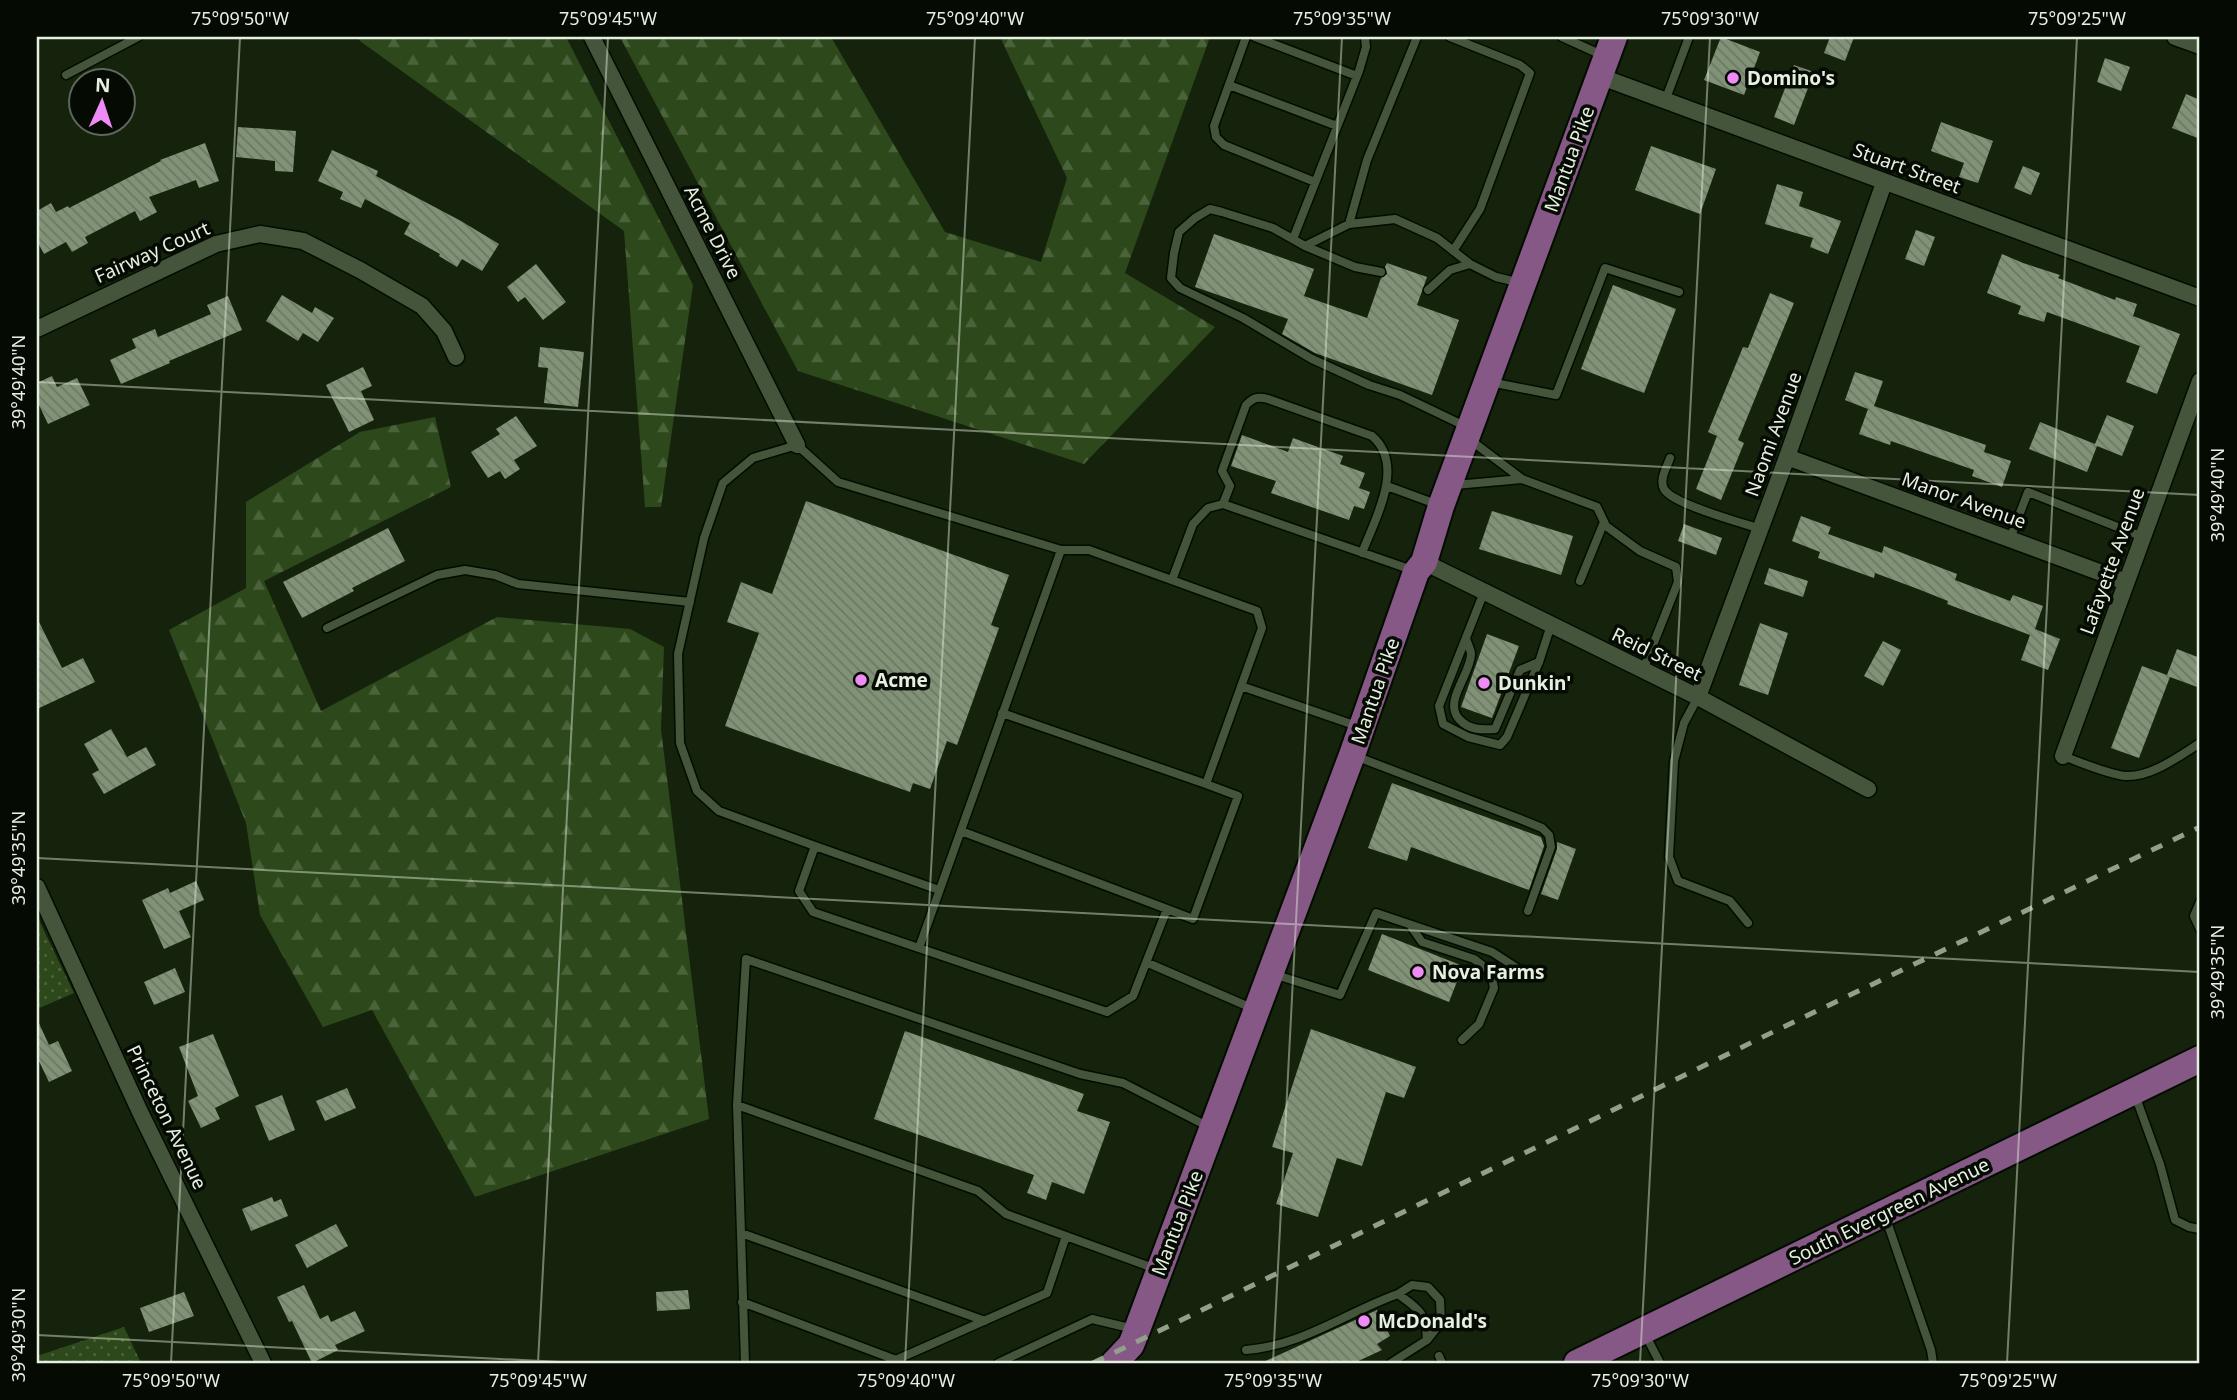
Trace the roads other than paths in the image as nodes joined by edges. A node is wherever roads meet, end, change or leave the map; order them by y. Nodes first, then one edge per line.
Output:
1 (138, 37) edge
2 (592, 37) edge
3 (1247, 37) edge
4 (1255, 37) edge
5 (1365, 37) edge
6 (1417, 37) edge
7 (1450, 37) edge
8 (1562, 37) edge
9 (1689, 37) edge
10 (2175, 37) edge
11 (2200, 46) edge
12 (1607, 57) edge
13 (83, 66) edge
14 (1357, 76) junction
15 (1228, 85) junction
16 (1665, 101) junction
17 (1337, 126) junction
18 (1315, 182) junction
19 (1884, 183) junction
20 (1349, 224) junction
21 (1293, 239) junction
22 (1305, 246) junction
23 (1453, 251) junction
24 (1470, 264) junction
25 (1381, 272) dead end
26 (1523, 284) junction
27 (1428, 290) dead end
28 (1679, 292) dead end
29 (2200, 298) edge
30 (37, 329) edge
31 (456, 356) dead end
32 (1487, 381) junction
33 (2200, 381) edge
34 (1468, 433) junction
35 (797, 445) junction
36 (1787, 457) junction
37 (1670, 458) dead end
38 (1522, 479) junction
39 (1387, 486) junction
40 (1445, 496) junction
41 (1223, 504) junction
42 (1604, 522) junction
43 (1761, 529) junction
44 (2143, 537) junction
45 (2010, 539) junction
46 (1060, 550) junction
47 (1362, 553) junction
48 (1420, 567) junction
49 (1172, 580) junction
50 (1580, 582) dead end
51 (2126, 582) junction
52 (1484, 592) junction
53 (690, 602) junction
54 (1551, 625) junction
55 (327, 628) dead end
56 (1466, 638) junction
57 (1539, 662) junction
58 (1643, 670) junction
59 (1241, 686) junction
60 (1698, 697) junction
61 (1002, 713) junction
62 (1362, 727) junction
63 (2200, 743) edge
64 (1352, 755) junction
65 (2063, 756) joint
66 (1206, 784) junction
67 (1868, 789) dead end
68 (961, 831) junction
69 (815, 846) junction
70 (37, 887) edge
71 (939, 890) junction
72 (2200, 902) edge
73 (1167, 909) junction
74 (1528, 912) dead end
75 (1748, 923) dead end
76 (1410, 925) junction
77 (2200, 929) edge
78 (919, 948) junction
79 (1148, 962) junction
80 (1520, 970) dead end
81 (1270, 973) junction
82 (1256, 1010) junction
83 (1462, 1040) dead end
84 (2200, 1059) edge
85 (2134, 1092) junction
86 (737, 1105) junction
87 (1212, 1128) junction
88 (1884, 1213) junction
89 (2200, 1229) edge
90 (741, 1233) junction
91 (1066, 1236) junction
92 (1159, 1270) junction
93 (1398, 1294) junction
94 (742, 1302) junction
95 (985, 1321) junction
96 (1644, 1331) junction
97 (1427, 1340) junction
98 (1128, 1350) edge
99 (1246, 1350) dead end
100 (893, 1362) edge
101 (263, 1363) edge
102 (745, 1363) edge
103 (998, 1363) edge
104 (1391, 1363) edge
105 (1577, 1363) edge
106 (1660, 1363) edge
107 (1933, 1363) edge

1 - 13 lane
2 - 35 street, Acme Drive
3 - 15 lane
4 - 14 lane
5 - 14 lane
6 - 20 lane
7 - 23 lane
8 - 12 lane
9 - 16 lane
10 - 11 street
12 - 16 street, Stuart Street
12 - 26 main road, Mantua Pike
14 - 17 lane
15 - 17 lane
15 - 18 lane
16 - 19 street, Stuart Street
17 - 18 lane
18 - 21 lane
19 - 29 street, Stuart Street
19 - 36 street, Naomi Avenue
20 - 22 lane
20 - 23 lane
21 - 22 lane
21 - 34 lane
22 - 25 lane
23 - 24 lane
24 - 26 lane
24 - 27 lane
26 - 32 main road, Mantua Pike
28 - 32 lane
30 - 31 street, Fairway Court
32 - 34 main road, Mantua Pike
33 - 44 street, Lafayette Avenue
34 - 38 lane
34 - 40 main road, Mantua Pike
35 - 46 lane
35 - 53 lane
36 - 43 street, Naomi Avenue
36 - 45 street, Manor Avenue
37 - 43 lane
38 - 40 lane
38 - 42 lane
39 - 40 lane
39 - 41 lane
39 - 47 lane
40 - 48 main road, Mantua Pike
41 - 47 lane
41 - 49 lane
42 - 50 lane
42 - 58 lane
43 - 60 street, Naomi Avenue
44 - 45 lane
44 - 51 street, Lafayette Avenue
45 - 51 street, Manor Avenue
46 - 49 lane
46 - 61 lane
47 - 48 lane
48 - 52 street, Reid Street
48 - 62 main road, Mantua Pike
49 - 59 lane
51 - 65 street, Lafayette Avenue
52 - 54 street, Reid Street
52 - 56 lane
53 - 55 lane
53 - 69 lane
54 - 57 lane
54 - 58 street, Reid Street
56 - 57 lane
56 - 57 lane
58 - 60 street, Reid Street
59 - 62 lane
59 - 66 lane
60 - 67 street, Reid Street
60 - 75 lane
61 - 66 lane
61 - 68 lane
62 - 64 main road, Mantua Pike
63 - 65 lane
64 - 74 lane
64 - 81 main road, Mantua Pike
66 - 73 lane
68 - 71 lane
68 - 73 lane
69 - 71 lane
69 - 78 lane
70 - 101 street, Princeton Avenue
71 - 78 lane
72 - 77 lane
73 - 79 lane
76 - 80 lane
76 - 81 lane
76 - 83 lane
78 - 79 lane
79 - 82 lane
81 - 82 main road, Mantua Pike
82 - 87 main road, Mantua Pike
84 - 85 main road, South Evergreen Avenue
85 - 88 main road, South Evergreen Avenue
85 - 89 lane
86 - 87 lane
86 - 90 lane
86 - 91 lane
87 - 92 main road, Mantua Pike
88 - 96 main road, South Evergreen Avenue
88 - 107 lane
90 - 94 lane
90 - 95 lane
91 - 92 lane
91 - 95 lane
92 - 98 main road, Mantua Pike
93 - 97 lane
93 - 97 lane
93 - 99 lane
94 - 100 lane
94 - 102 lane
95 - 100 lane
96 - 105 main road, South Evergreen Avenue
96 - 106 lane
97 - 104 lane
98 - 103 lane

